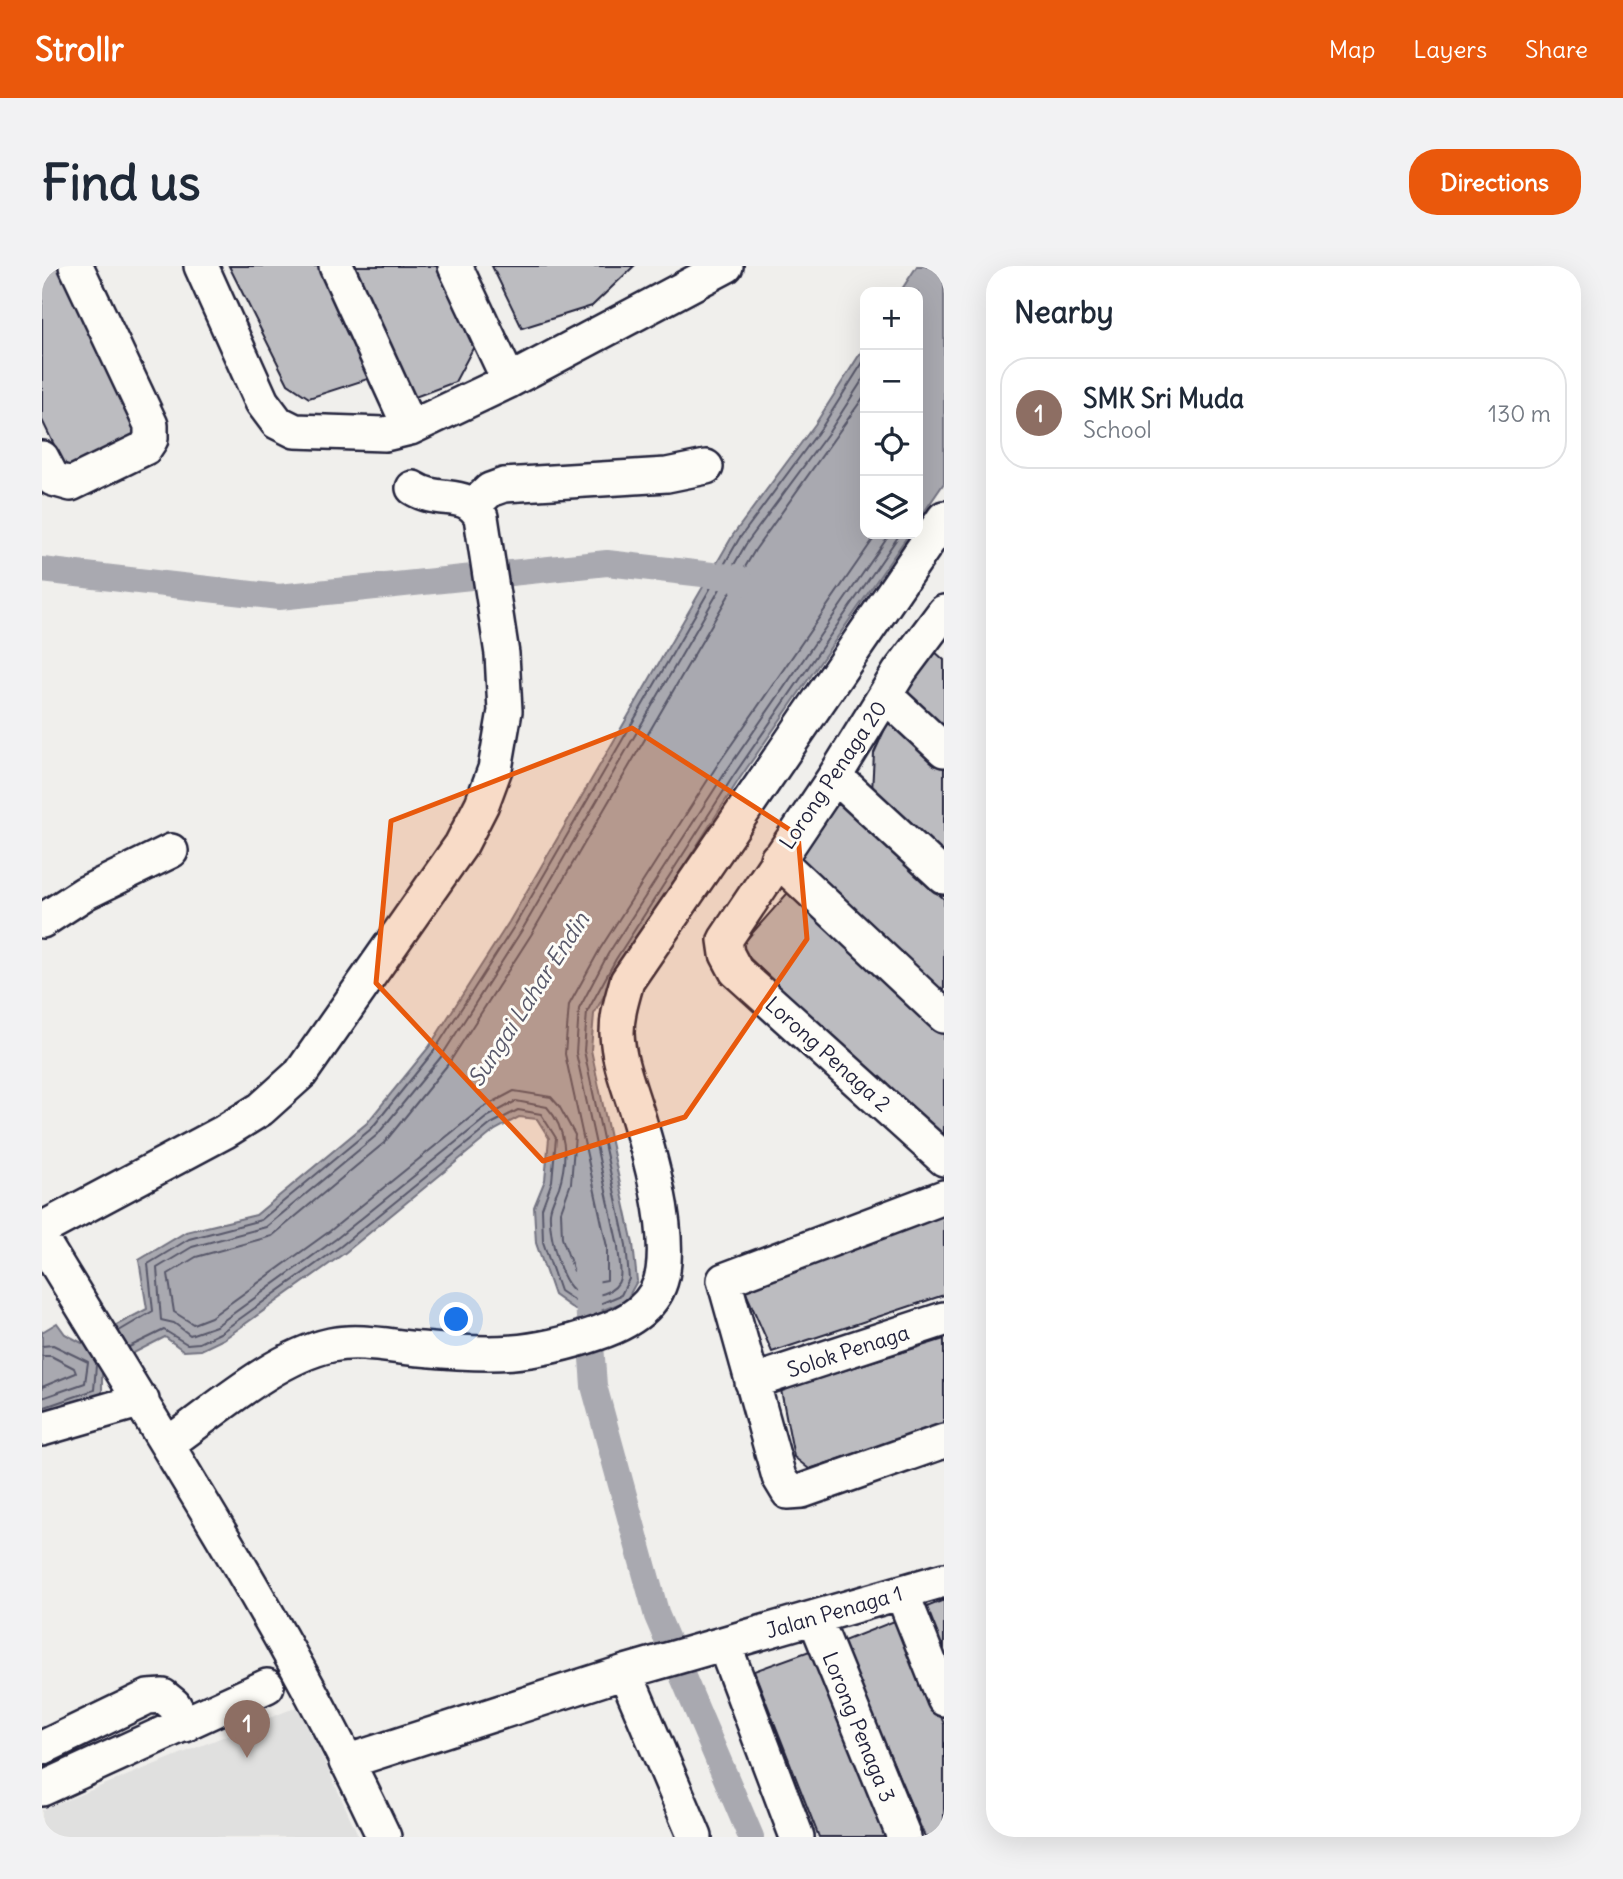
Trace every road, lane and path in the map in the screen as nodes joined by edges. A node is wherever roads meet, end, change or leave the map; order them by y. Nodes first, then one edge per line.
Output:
1 (76, 266) edge
2 (201, 266) edge
3 (336, 266) edge
4 (455, 266) edge
5 (707, 271) edge
6 (509, 381) junction
7 (410, 428) junction
8 (706, 467) dead end
9 (47, 469) edge
10 (412, 488) dead end
11 (474, 505) junction
12 (944, 518) edge
13 (944, 612) edge
14 (860, 643) junction
15 (893, 683) junction
16 (944, 750) edge
17 (835, 776) junction
18 (171, 851) dead end
19 (777, 859) junction
20 (944, 877) edge
21 (42, 921) edge
22 (725, 940) joint
23 (944, 1015) edge
24 (944, 1159) edge
25 (944, 1197) edge
26 (42, 1229) edge
27 (42, 1240) edge
28 (62, 1290) edge
29 (944, 1319) edge
30 (752, 1382) junction
31 (142, 1401) junction
32 (42, 1429) edge
33 (944, 1441) edge
34 (169, 1443) junction
35 (944, 1580) edge
36 (902, 1593) junction
37 (815, 1618) junction
38 (715, 1647) junction
39 (638, 1669) junction
40 (267, 1686) dead end
41 (944, 1699) edge
42 (185, 1725) junction
43 (48, 1745) edge
44 (346, 1762) junction
45 (72, 1776) junction
46 (42, 1789) edge
47 (384, 1837) edge
48 (695, 1837) edge
49 (797, 1837) edge
50 (904, 1837) edge

1 - 9 street
2 - 7 street
3 - 7 street
4 - 6 street
5 - 6 street
6 - 7 street
8 - 11 street
10 - 11 street
11 - 26 street
12 - 14 street
13 - 15 street, Lorong Penaga 20
14 - 15 street
14 - 34 street
15 - 16 street
15 - 17 street, Lorong Penaga 20
17 - 19 street, Lorong Penaga 20
17 - 20 street
18 - 21 street
19 - 22 street, Lorong Penaga 20
19 - 23 street
22 - 24 street, Lorong Penaga 2
25 - 30 street
27 - 28 street
28 - 31 street
29 - 30 street, Solok Penaga
30 - 33 street
31 - 32 street
31 - 34 street
34 - 44 street
35 - 36 street, Jalan Penaga 1
36 - 37 street, Jalan Penaga 1
36 - 41 street
37 - 38 street, Jalan Penaga 1
37 - 50 street, Lorong Penaga 3
38 - 39 street, Jalan Penaga 1
38 - 49 street
39 - 44 street, Jalan Penaga 1
39 - 48 street
40 - 42 street
42 - 43 street
42 - 45 street
43 - 45 street
44 - 47 street
45 - 46 street

